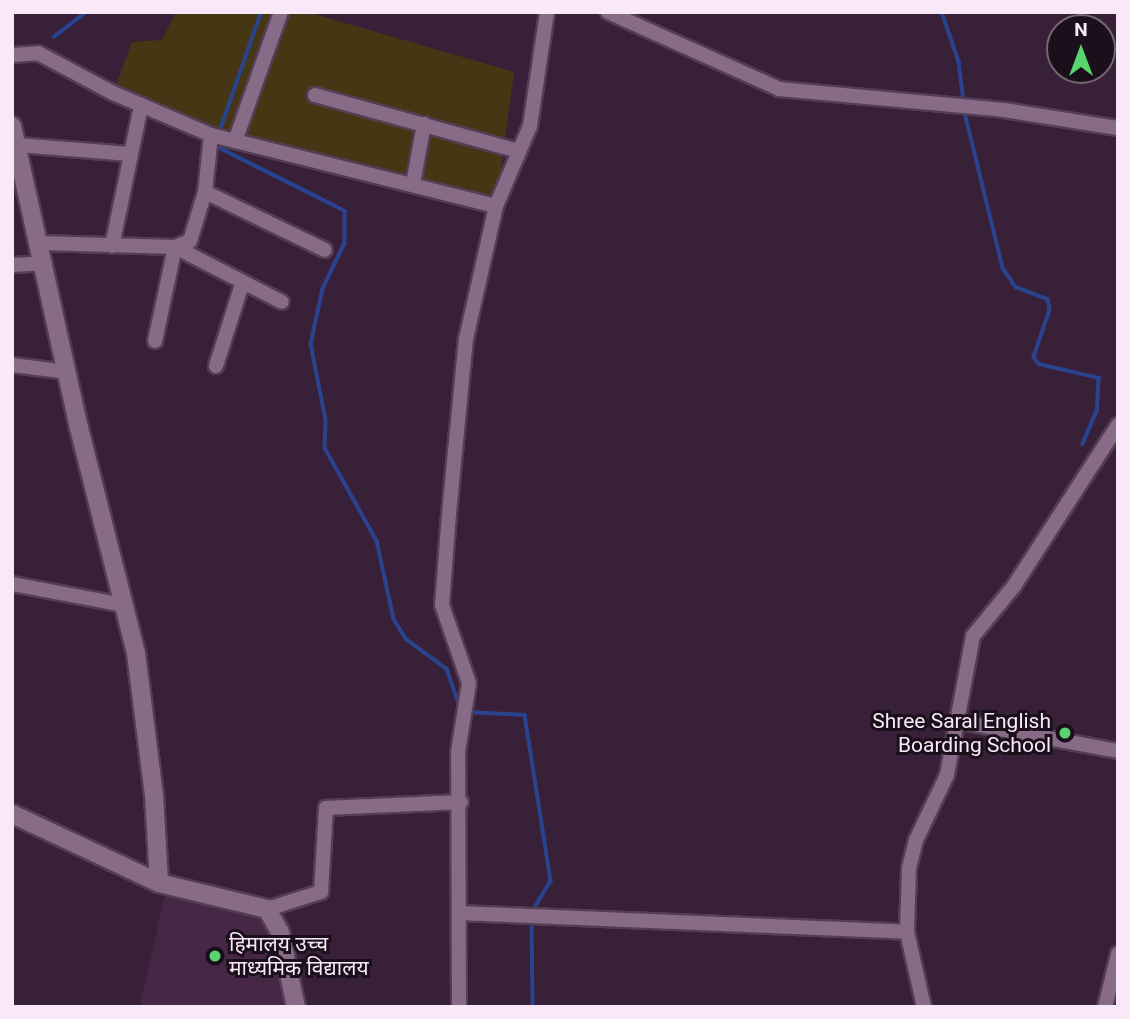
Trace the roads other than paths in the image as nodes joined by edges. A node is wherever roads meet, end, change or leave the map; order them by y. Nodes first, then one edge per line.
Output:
1 (281, 12) edge
2 (547, 12) edge
3 (608, 12) edge
4 (12, 55) edge
5 (315, 95) dead end
6 (141, 106) junction
7 (424, 124) junction
8 (12, 126) edge
9 (1118, 128) edge
10 (211, 135) junction
11 (235, 141) junction
12 (18, 145) junction
13 (519, 151) junction
14 (130, 154) junction
15 (413, 184) junction
16 (205, 192) junction
17 (496, 206) junction
18 (41, 243) junction
19 (112, 246) junction
20 (176, 247) junction
21 (325, 250) dead end
22 (45, 263) junction
23 (12, 265) edge
24 (242, 284) junction
25 (282, 302) dead end
26 (155, 341) dead end
27 (12, 365) edge
28 (216, 366) dead end
29 (68, 372) junction
30 (1118, 425) edge
31 (12, 584) edge
32 (124, 605) junction
33 (956, 721) junction
34 (1118, 751) edge
35 (461, 802) junction
36 (12, 814) edge
37 (159, 883) junction
38 (267, 909) junction
39 (460, 914) junction
40 (907, 932) junction
41 (1118, 954) edge
42 (296, 1007) edge
43 (459, 1007) edge
44 (924, 1007) edge
45 (1105, 1007) edge

1 - 11 street
2 - 13 street
3 - 9 street
4 - 6 street
5 - 7 street
6 - 10 street
6 - 14 street
7 - 13 street
7 - 15 street
8 - 12 street
10 - 11 street
10 - 16 street
11 - 15 street
12 - 14 street
12 - 18 street
13 - 17 street
14 - 19 street
15 - 17 street
16 - 20 street
16 - 21 street
17 - 35 street
18 - 19 street
18 - 22 street
19 - 20 street
20 - 24 street
20 - 26 street
22 - 23 street
22 - 29 street
24 - 25 street
24 - 28 street
27 - 29 street
29 - 32 street
30 - 33 street
31 - 32 street
32 - 37 street
33 - 34 street
33 - 40 street
35 - 38 street
35 - 39 street
36 - 37 street
37 - 38 street
38 - 42 street
39 - 40 street
39 - 43 street
40 - 44 street
41 - 45 street

